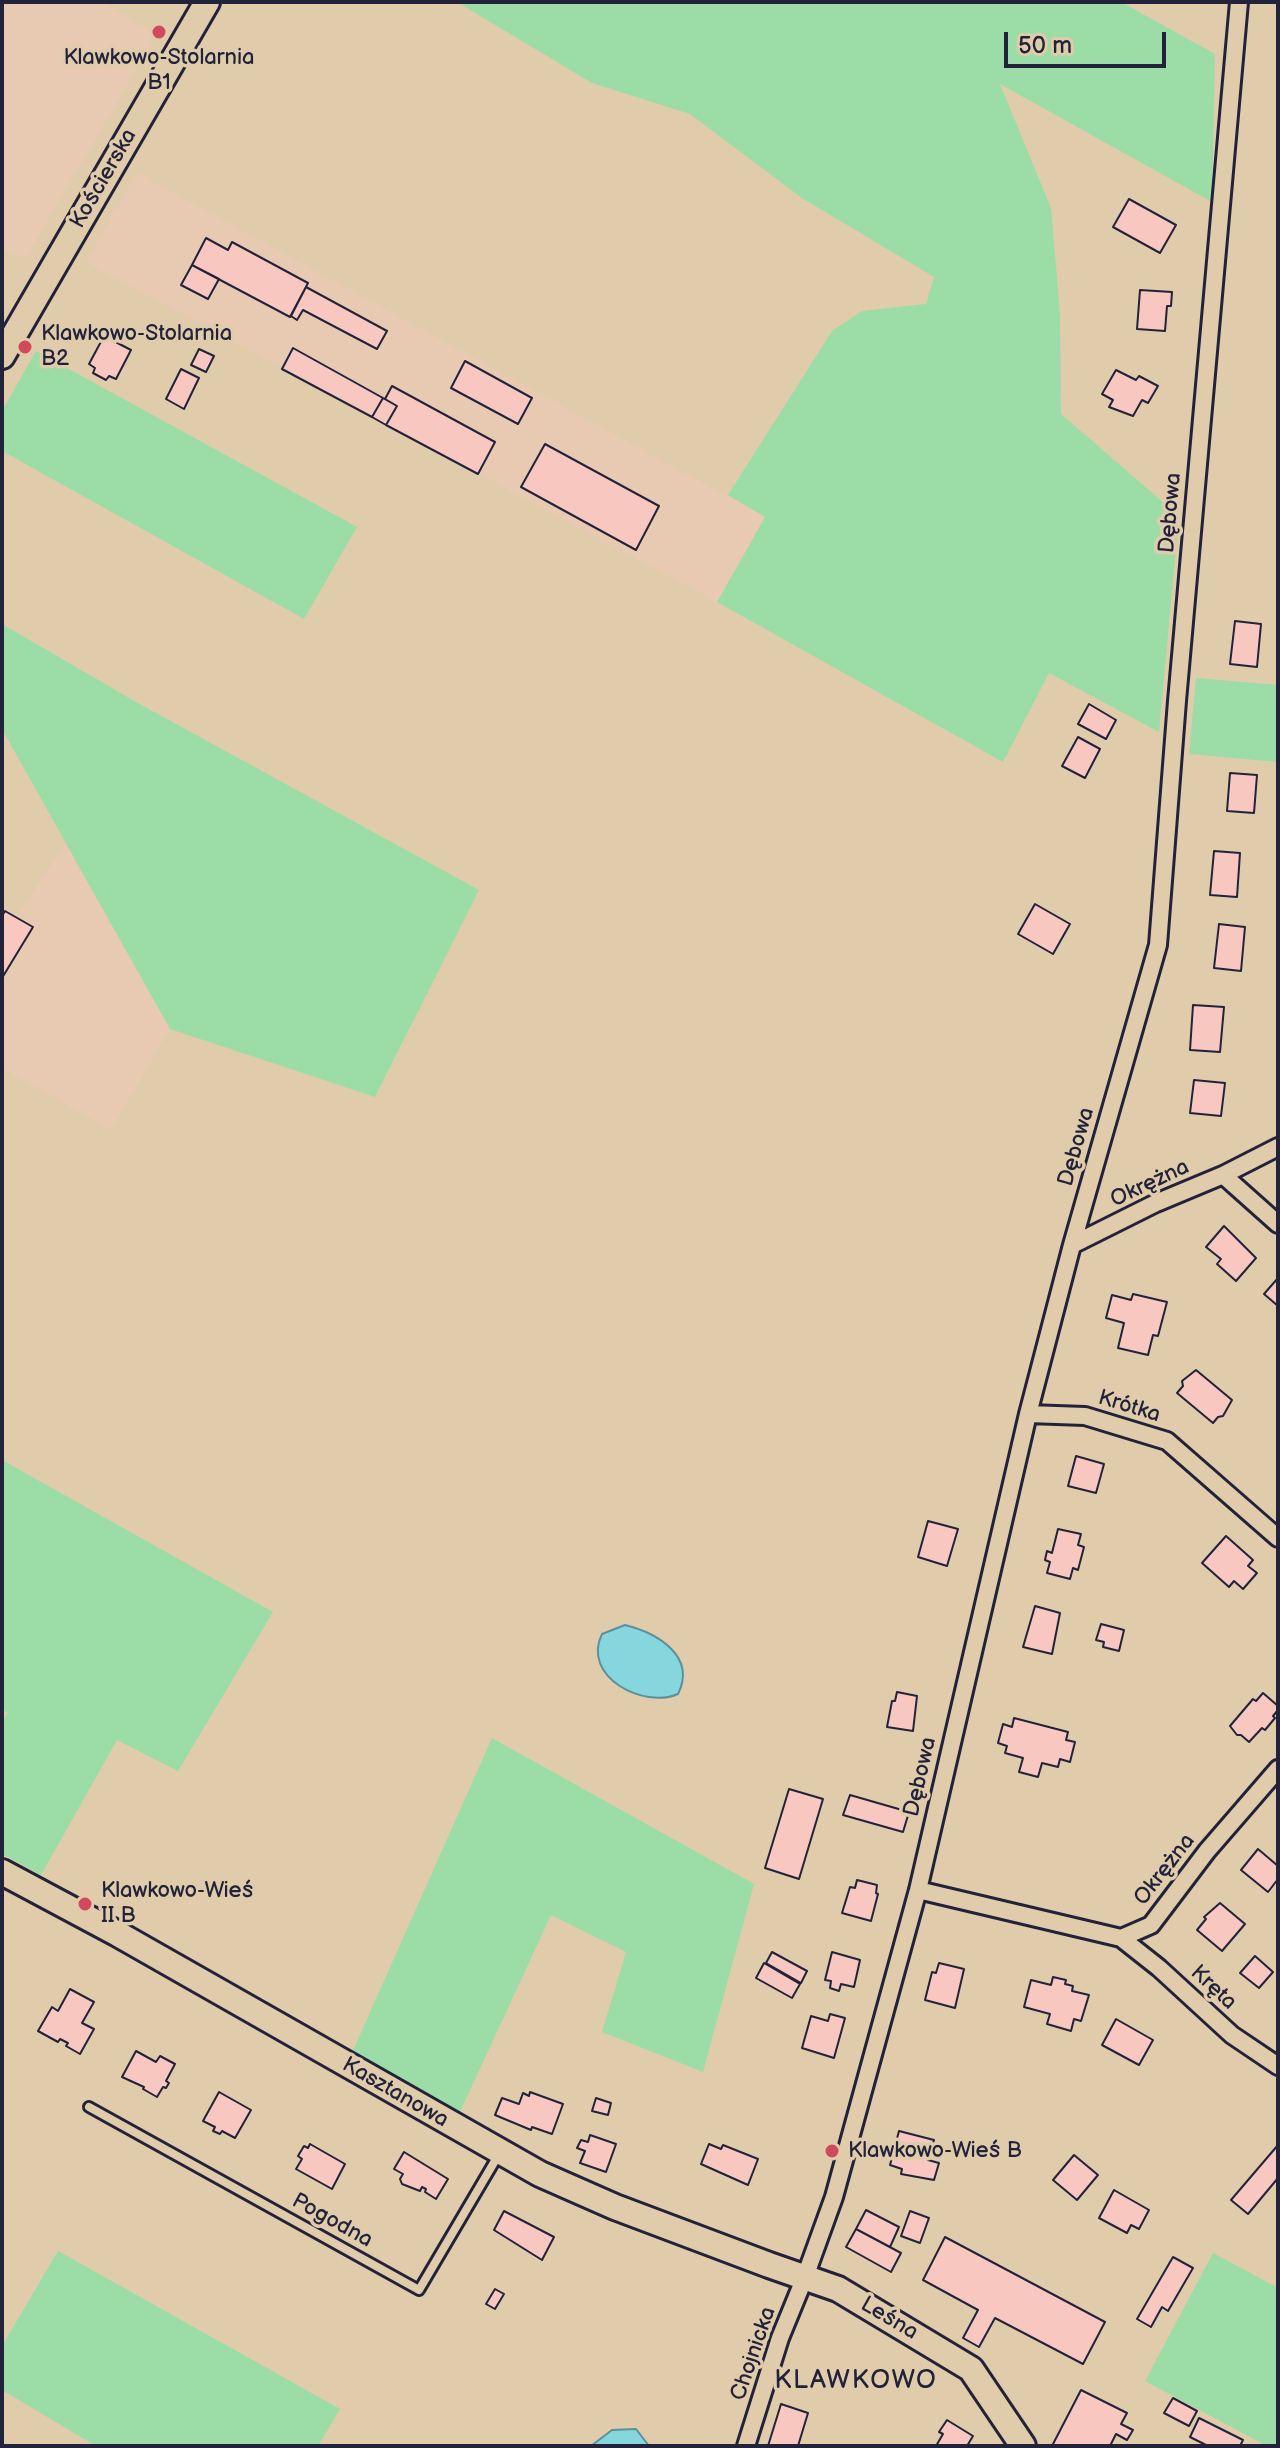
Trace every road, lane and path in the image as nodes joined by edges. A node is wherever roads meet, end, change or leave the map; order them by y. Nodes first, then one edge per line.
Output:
1 (207, 2) edge
2 (1239, 2) edge
3 (2, 356) edge
4 (1278, 1147) edge
5 (1223, 1175) junction
6 (1278, 1224) edge
7 (1072, 1245) junction
8 (1028, 1414) junction
9 (1278, 1538) edge
10 (1278, 1769) edge
11 (2, 1872) edge
12 (918, 1890) junction
13 (1121, 1938) junction
14 (1278, 2066) edge
15 (89, 2107) dead end
16 (500, 2153) junction
17 (805, 2277) junction
18 (746, 2446) edge
19 (1023, 2446) edge

1 - 3 street, Kościerska
2 - 7 street, Dębowa
4 - 5 street
5 - 6 street, Okrężna
5 - 7 street, Okrężna
7 - 8 street, Dębowa
8 - 9 street, Krótka
8 - 12 street, Dębowa
10 - 13 street, Okrężna
11 - 16 street, Kasztanowa
12 - 13 street
12 - 17 street, Dębowa
13 - 14 street, Kręta
15 - 16 lane, Pogodna
16 - 17 street, Kasztanowa
17 - 18 street, Chojnicka
17 - 19 street, Leśna

